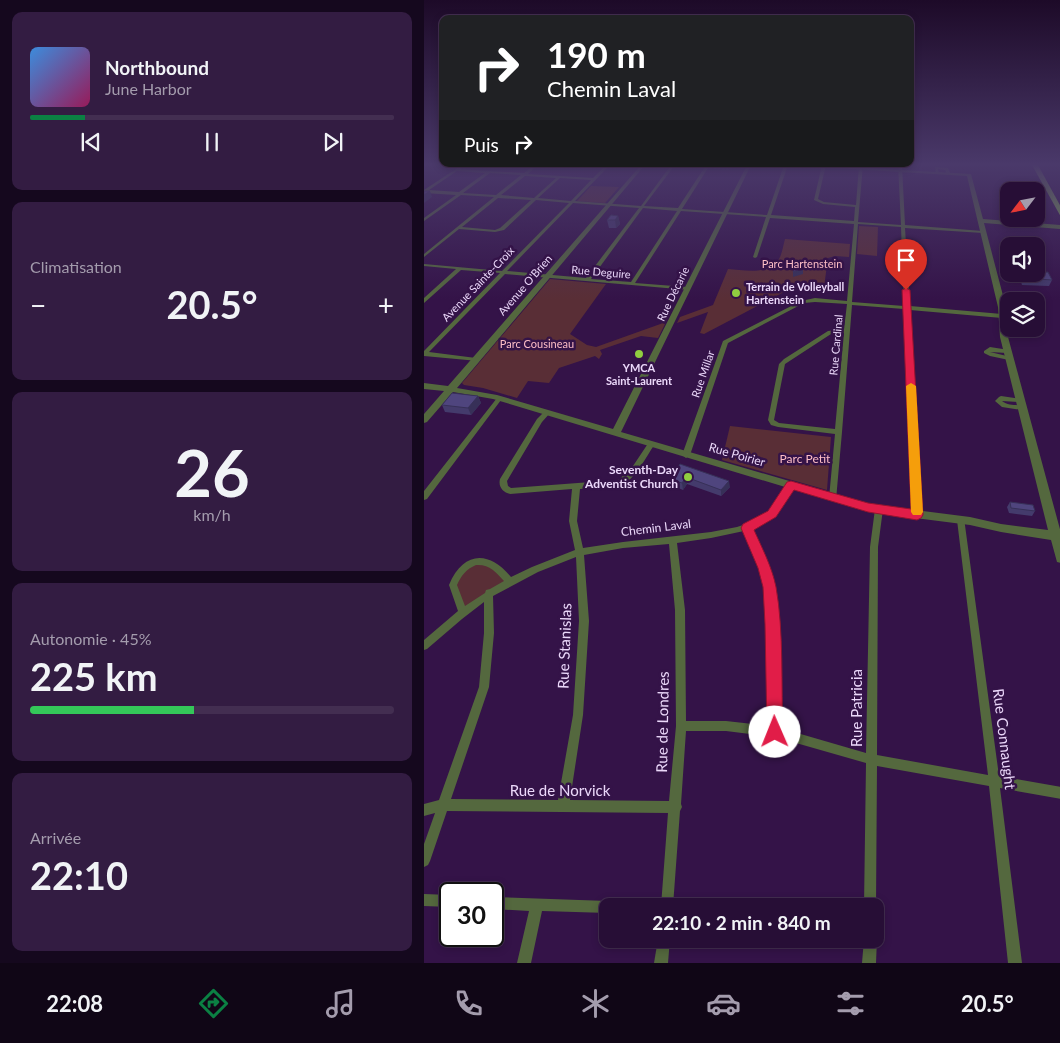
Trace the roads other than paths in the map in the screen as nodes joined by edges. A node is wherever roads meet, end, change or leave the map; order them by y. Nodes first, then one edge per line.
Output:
1 (438, 210) edge
2 (480, 210) edge
3 (522, 210) edge
4 (564, 210) edge
5 (604, 210) edge
6 (640, 210) edge
7 (679, 210) joint
8 (727, 210) edge
9 (770, 210) edge
10 (857, 210) edge
11 (902, 210) edge
12 (978, 210) edge
13 (725, 214) junction
14 (768, 217) junction
15 (424, 220) edge
16 (856, 223) junction
17 (981, 223) junction
18 (903, 226) junction
19 (460, 227) junction
20 (1060, 228) edge
21 (983, 232) junction
22 (424, 256) edge
23 (755, 257) dead end
24 (424, 265) edge
25 (459, 269) junction
26 (503, 272) junction
27 (547, 277) junction
28 (587, 280) junction
29 (632, 284) junction
30 (688, 289) junction
31 (1000, 299) edge
32 (424, 301) edge
33 (850, 303) junction
34 (907, 308) junction
35 (1000, 316) edge
36 (847, 331) junction
37 (1004, 337) edge
38 (424, 354) edge
39 (476, 360) junction
40 (424, 386) edge
41 (450, 389) junction
42 (499, 399) junction
43 (546, 412) junction
44 (424, 420) edge
45 (839, 432) junction
46 (616, 433) junction
47 (651, 444) junction
48 (686, 455) junction
49 (791, 485) junction
50 (576, 487) junction
51 (424, 497) edge
52 (833, 498) junction
53 (878, 509) junction
54 (917, 515) junction
55 (961, 520) junction
56 (747, 528) junction
57 (1055, 535) edge
58 (673, 539) junction
59 (580, 552) junction
60 (1060, 559) edge
61 (510, 582) junction
62 (489, 594) junction
63 (463, 611) junction
64 (424, 646) edge
65 (681, 726) junction
66 (775, 732) junction
67 (873, 760) junction
68 (994, 781) junction
69 (1060, 793) edge
70 (444, 805) junction
71 (564, 806) junction
72 (676, 807) junction
73 (424, 810) edge
74 (424, 861) edge
75 (668, 898) edge
76 (870, 898) edge
77 (424, 900) edge
78 (439, 901) edge
79 (504, 903) edge
80 (537, 904) junction
81 (599, 907) edge
82 (663, 948) edge
83 (870, 948) edge
84 (524, 963) edge
85 (661, 963) edge
86 (869, 963) edge
87 (1015, 963) edge

1 - 15 street
2 - 19 street
3 - 19 street
4 - 26 street, Avenue Sainte-Croix
5 - 27 street, Avenue O'Brien
6 - 28 street
7 - 13 street
7 - 29 street
8 - 13 street, Rue Décarie
9 - 14 street
10 - 16 street, Rue Cardinal
11 - 18 street
12 - 17 street
13 - 14 street
13 - 30 street, Rue Décarie
14 - 16 street
14 - 23 street
16 - 18 street
16 - 33 street, Rue Cardinal
17 - 20 street
17 - 21 street
18 - 21 street
18 - 34 street
19 - 22 street
21 - 31 street
24 - 25 street, Rue Deguire
25 - 26 street, Rue Deguire
25 - 32 street
26 - 27 street, Rue Deguire
26 - 38 street, Avenue Sainte-Croix
27 - 28 street, Rue Deguire
27 - 39 street, Avenue O'Brien
28 - 29 street, Rue Deguire
29 - 30 street, Rue Deguire
30 - 46 street, Rue Décarie
33 - 34 street
33 - 36 street, Rue Cardinal
33 - 48 street, Rue Millar
34 - 35 street
34 - 54 street
36 - 45 street, Rue Cardinal
36 - 45 street
37 - 57 street
38 - 39 street
39 - 41 street, Avenue O'Brien
40 - 41 street, Rue Poirier
41 - 42 street, Rue Poirier
41 - 44 street, Avenue O'Brien
42 - 43 street, Rue Poirier
42 - 51 street
43 - 46 street, Rue Poirier
43 - 50 street
45 - 52 street, Rue Cardinal
46 - 47 street, Rue Poirier
47 - 48 street, Rue Poirier
47 - 50 street
48 - 49 street, Rue Poirier
49 - 52 street, Rue Poirier
49 - 56 street, Chemin Laval
50 - 59 street, Rue Stanislas
52 - 53 street, Rue Poirier
53 - 54 street, Rue Poirier
53 - 67 street, Rue Patricia
54 - 55 street, Rue Poirier
55 - 57 street, Rue Poirier
55 - 68 street, Rue Connaught
56 - 58 street, Chemin Laval
56 - 66 street
57 - 60 street
58 - 59 street, Chemin Laval
58 - 65 street, Rue de Londres
59 - 61 street, Chemin Laval
59 - 71 street, Rue Stanislas
61 - 62 street, Chemin Laval
61 - 63 street
62 - 63 street, Chemin Laval
62 - 70 street
63 - 64 street, Chemin Laval
65 - 66 street
65 - 72 street, Rue de Londres
66 - 67 street
67 - 68 street
67 - 76 street, Rue Patricia
68 - 69 street
68 - 87 street, Rue Connaught
70 - 71 street, Rue de Norvick
70 - 73 street, Rue de Norvick
70 - 74 street
71 - 72 street, Rue de Norvick
72 - 75 street, Rue de Londres
77 - 78 street
79 - 80 street
80 - 81 street
80 - 84 street
82 - 85 street
83 - 86 street

